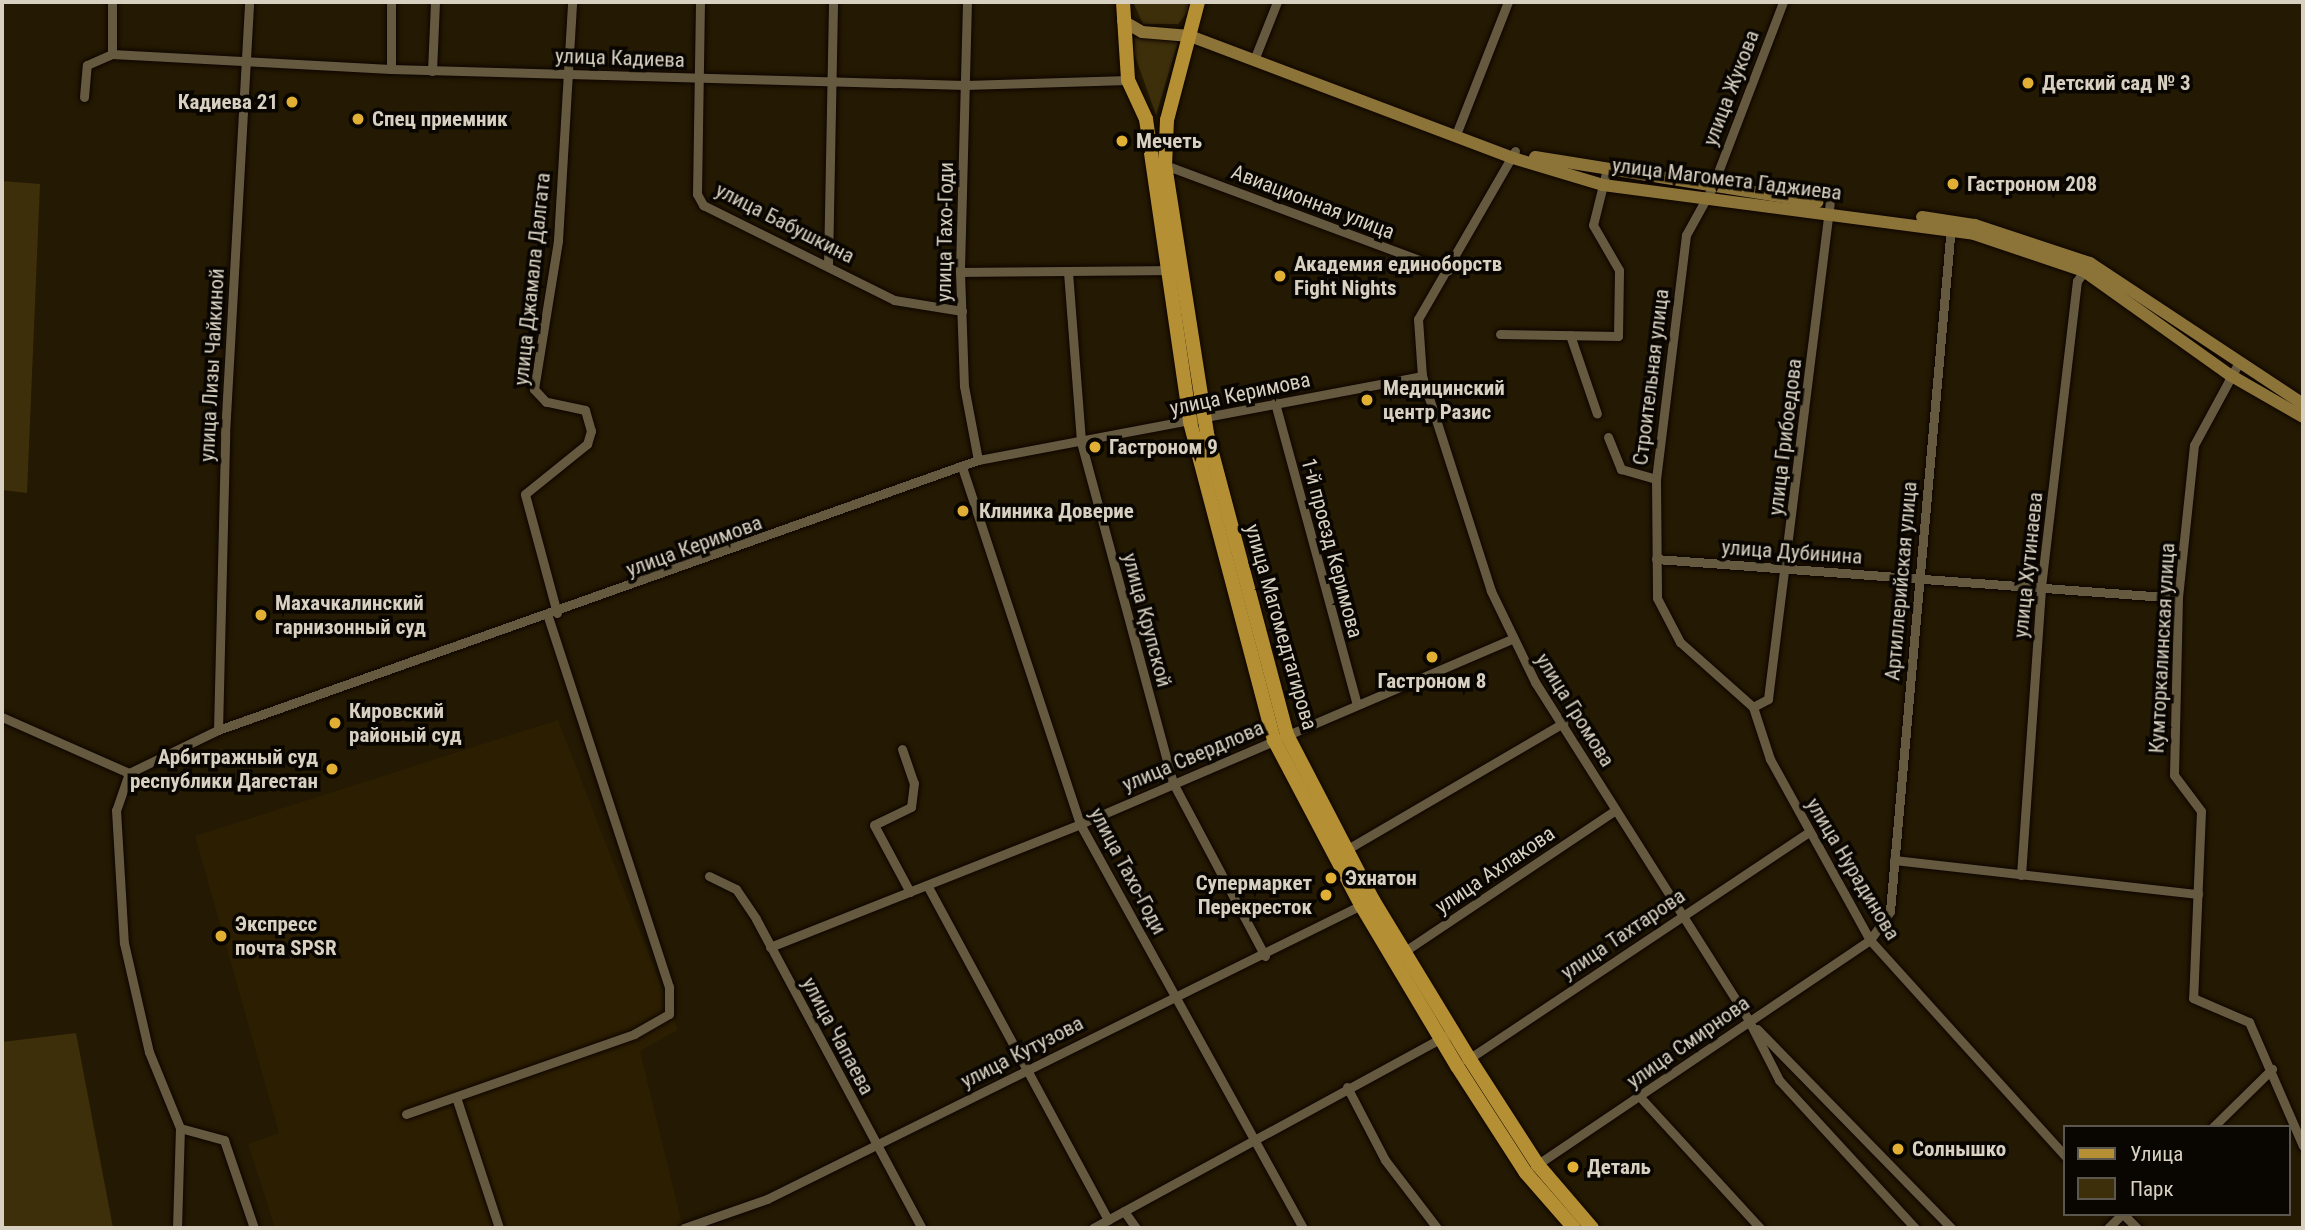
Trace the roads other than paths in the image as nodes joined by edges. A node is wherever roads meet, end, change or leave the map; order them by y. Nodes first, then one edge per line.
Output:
1 (112, 2) edge
2 (249, 2) edge
3 (391, 2) edge
4 (435, 2) edge
5 (572, 2) edge
6 (701, 2) edge
7 (833, 2) edge
8 (967, 2) edge
9 (1123, 2) edge
10 (1198, 2) edge
11 (1277, 2) edge
12 (1508, 2) edge
13 (1783, 2) edge
14 (1123, 21) junction
15 (1191, 33) junction
16 (112, 54) junction
17 (1255, 57) junction
18 (248, 61) junction
19 (391, 69) junction
20 (432, 71) junction
21 (566, 74) junction
22 (698, 78) junction
23 (1128, 80) junction
24 (831, 81) junction
25 (965, 85) junction
26 (84, 97) dead end
27 (1457, 133) junction
28 (1514, 155) junction
29 (1166, 165) junction
30 (1604, 179) junction
31 (1710, 193) junction
32 (1830, 207) junction
33 (1952, 225) junction
34 (828, 265) junction
35 (2087, 267) junction
36 (1177, 269) junction
37 (1448, 271) junction
38 (960, 272) junction
39 (1068, 272) junction
40 (962, 311) junction
41 (1500, 334) dead end
42 (1570, 335) junction
43 (2238, 364) junction
44 (2230, 375) junction
45 (1422, 376) junction
46 (1275, 403) junction
47 (2303, 404) edge
48 (1597, 414) dead end
49 (2303, 417) edge
50 (1197, 421) junction
51 (1608, 436) dead end
52 (1081, 442) junction
53 (978, 460) junction
54 (962, 467) junction
55 (1656, 479) junction
56 (1656, 559) junction
57 (1788, 569) junction
58 (1919, 578) junction
59 (2041, 587) junction
60 (2178, 598) junction
61 (553, 615) junction
62 (1511, 639) junction
63 (1356, 702) junction
64 (1753, 706) junction
65 (2, 717) edge
66 (1563, 723) junction
67 (218, 730) junction
68 (1281, 737) junction
69 (902, 749) dead end
70 (129, 773) junction
71 (1173, 783) junction
72 (1616, 810) junction
73 (1080, 824) junction
74 (1809, 832) junction
75 (1341, 853) junction
76 (1894, 860) junction
77 (2021, 875) junction
78 (709, 876) dead end
79 (927, 885) junction
80 (910, 891) junction
81 (2198, 894) junction
82 (1367, 902) junction
83 (1681, 916) junction
84 (1870, 940) junction
85 (770, 947) junction
86 (1399, 955) junction
87 (1265, 956) junction
88 (1175, 996) junction
89 (1749, 1021) junction
90 (1447, 1035) junction
91 (1463, 1062) junction
92 (1027, 1068) junction
93 (2272, 1069) junction
94 (1347, 1087) junction
95 (456, 1097) junction
96 (1640, 1097) junction
97 (405, 1114) dead end
98 (2215, 1125) edge
99 (180, 1128) junction
100 (1249, 1139) junction
101 (876, 1145) junction
102 (2303, 1146) edge
103 (2064, 1155) edge
104 (1532, 1169) junction
105 (1124, 1211) junction
106 (2121, 1216) edge
107 (1108, 1220) junction
108 (177, 1228) edge
109 (254, 1228) edge
110 (499, 1228) edge
111 (684, 1228) edge
112 (922, 1228) edge
113 (1093, 1228) edge
114 (1136, 1228) edge
115 (1303, 1228) edge
116 (1437, 1228) edge
117 (1574, 1228) edge
118 (1592, 1228) edge
119 (1760, 1228) edge
120 (1915, 1228) edge
121 (1951, 1228) edge
122 (2108, 1228) edge

1 - 16 street
2 - 18 street, улица Лизы Чайкиной
3 - 19 street
4 - 20 street
5 - 21 street, улица Джамала Далгата
6 - 22 street, улица Бабушкина
7 - 24 street
8 - 25 street, улица Тахо-Годи
9 - 14 main road, улица Магомедтагирова
10 - 15 main road, улица Магомедтагирова
11 - 17 street
12 - 27 street
13 - 31 street, улица Жукова
14 - 15 main road, улица Магомета Гаджиева
14 - 23 main road, улица Магомедтагирова
15 - 17 main road, улица Магомета Гаджиева
15 - 29 main road, улица Магомедтагирова
16 - 18 street, улица Кадиева
16 - 26 street
17 - 27 main road, улица Магомета Гаджиева
18 - 19 street, улица Кадиева
18 - 67 street, улица Лизы Чайкиной
19 - 20 street, улица Кадиева
20 - 21 street, улица Кадиева
21 - 22 street, улица Кадиева
21 - 61 street, улица Джамала Далгата
22 - 24 street, улица Кадиева
22 - 34 street, улица Бабушкина
23 - 25 street, улица Кадиева
23 - 36 main road, улица Магомедтагирова
24 - 25 street, улица Кадиева
24 - 34 street
25 - 38 street, улица Тахо-Годи
27 - 28 main road, улица Магомета Гаджиева
28 - 30 main road, улица Магомета Гаджиева
28 - 37 street, улица Громова
29 - 36 main road, улица Магомедтагирова
29 - 37 street, Авиационная улица
30 - 31 main road, улица Магомета Гаджиева
30 - 42 street
31 - 32 main road, улица Магомета Гаджиева
31 - 55 street, Строительная улица
32 - 33 main road, улица Магомета Гаджиева
32 - 57 street, улица Грибоедова
33 - 35 main road, улица Магомета Гаджиева
33 - 58 street, Артиллерийская улица
34 - 40 street, улица Бабушкина
35 - 43 main road, улица Магомета Гаджиева
35 - 44 main road, улица Магомета Гаджиева
35 - 59 street, улица Хутинаева
36 - 39 street
36 - 50 main road, улица Магомедтагирова
37 - 45 street, улица Громова
38 - 39 street
38 - 40 street, улица Тахо-Годи
39 - 52 street, улица Крупской
40 - 53 street, улица Тахо-Годи
41 - 42 street
42 - 48 street
43 - 44 street, Кумторкалинская улица
43 - 47 main road, улица Магомета Гаджиева
44 - 49 main road, улица Магомета Гаджиева
44 - 60 street, Кумторкалинская улица
45 - 46 street, улица Керимова
45 - 62 street, улица Громова
46 - 50 street, улица Керимова
46 - 63 street, 1-й проезд Керимова
50 - 52 street, улица Керимова
50 - 68 main road, улица Магомедтагирова
51 - 55 street
52 - 53 street, улица Керимова
52 - 71 street, улица Крупской
53 - 54 street, улица Керимова
54 - 61 street, улица Керимова
54 - 73 street, улица Тахо-Годи
55 - 56 street, Строительная улица
56 - 57 street, улица Дубинина
56 - 64 street, Строительная улица
57 - 58 street, улица Дубинина
57 - 64 street, улица Грибоедова
58 - 59 street, улица Дубинина
58 - 76 street, Артиллерийская улица
59 - 60 street, улица Дубинина
59 - 77 street, улица Хутинаева
60 - 81 street, Кумторкалинская улица
61 - 67 street, улица Керимова
61 - 95 street
62 - 63 street, улица Свердлова
62 - 66 street, улица Громова
63 - 68 street, улица Свердлова
64 - 74 street, улица Нурадинова
65 - 70 street
66 - 72 street, улица Громова
66 - 75 street
67 - 70 street, улица Керимова
68 - 71 street, улица Свердлова
68 - 75 main road, улица Магомедтагирова
69 - 80 street
70 - 99 street
71 - 73 street, улица Свердлова
71 - 87 street, улица Крупской
72 - 83 street, улица Громова
72 - 86 street, улица Ахлакова
73 - 79 street, улица Свердлова
73 - 88 street, улица Тахо-Годи
74 - 83 street, улица Тахтарова
74 - 84 street, улица Нурадинова
75 - 82 main road, улица Магомедтагирова
76 - 77 street
76 - 84 street, Артиллерийская улица
77 - 81 street
78 - 85 street, улица Чапаева
79 - 80 street, улица Свердлова
79 - 92 street
80 - 85 street, улица Свердлова
81 - 93 street, Кумторкалинская улица
82 - 86 main road, улица Магомедтагирова
82 - 87 street, улица Кутузова
83 - 89 street, улица Громова
83 - 91 street, улица Тахтарова
84 - 89 street, улица Смирнова
84 - 103 street, улица Нурадинова
85 - 101 street, улица Чапаева
86 - 90 main road, улица Магомедтагирова
87 - 88 street, улица Кутузова
88 - 92 street, улица Кутузова
88 - 100 street, улица Тахо-Годи
89 - 96 street, улица Смирнова
89 - 120 street, улица Громова
89 - 121 street
90 - 91 main road, улица Магомедтагирова
90 - 94 street
91 - 104 main road, улица Магомедтагирова
92 - 101 street, улица Кутузова
92 - 107 street
93 - 98 street
93 - 102 street, Кумторкалинская улица
94 - 100 street
94 - 116 street
95 - 97 street
95 - 110 street
96 - 104 street, улица Смирнова
96 - 119 street
99 - 108 street
99 - 109 street
100 - 105 street
100 - 115 street, улица Тахо-Годи
101 - 111 street, улица Кутузова
101 - 112 street, улица Чапаева
104 - 117 main road, улица Магомедтагирова
104 - 118 main road, улица Магомедтагирова
105 - 107 street
105 - 114 street
106 - 122 street
107 - 113 street

